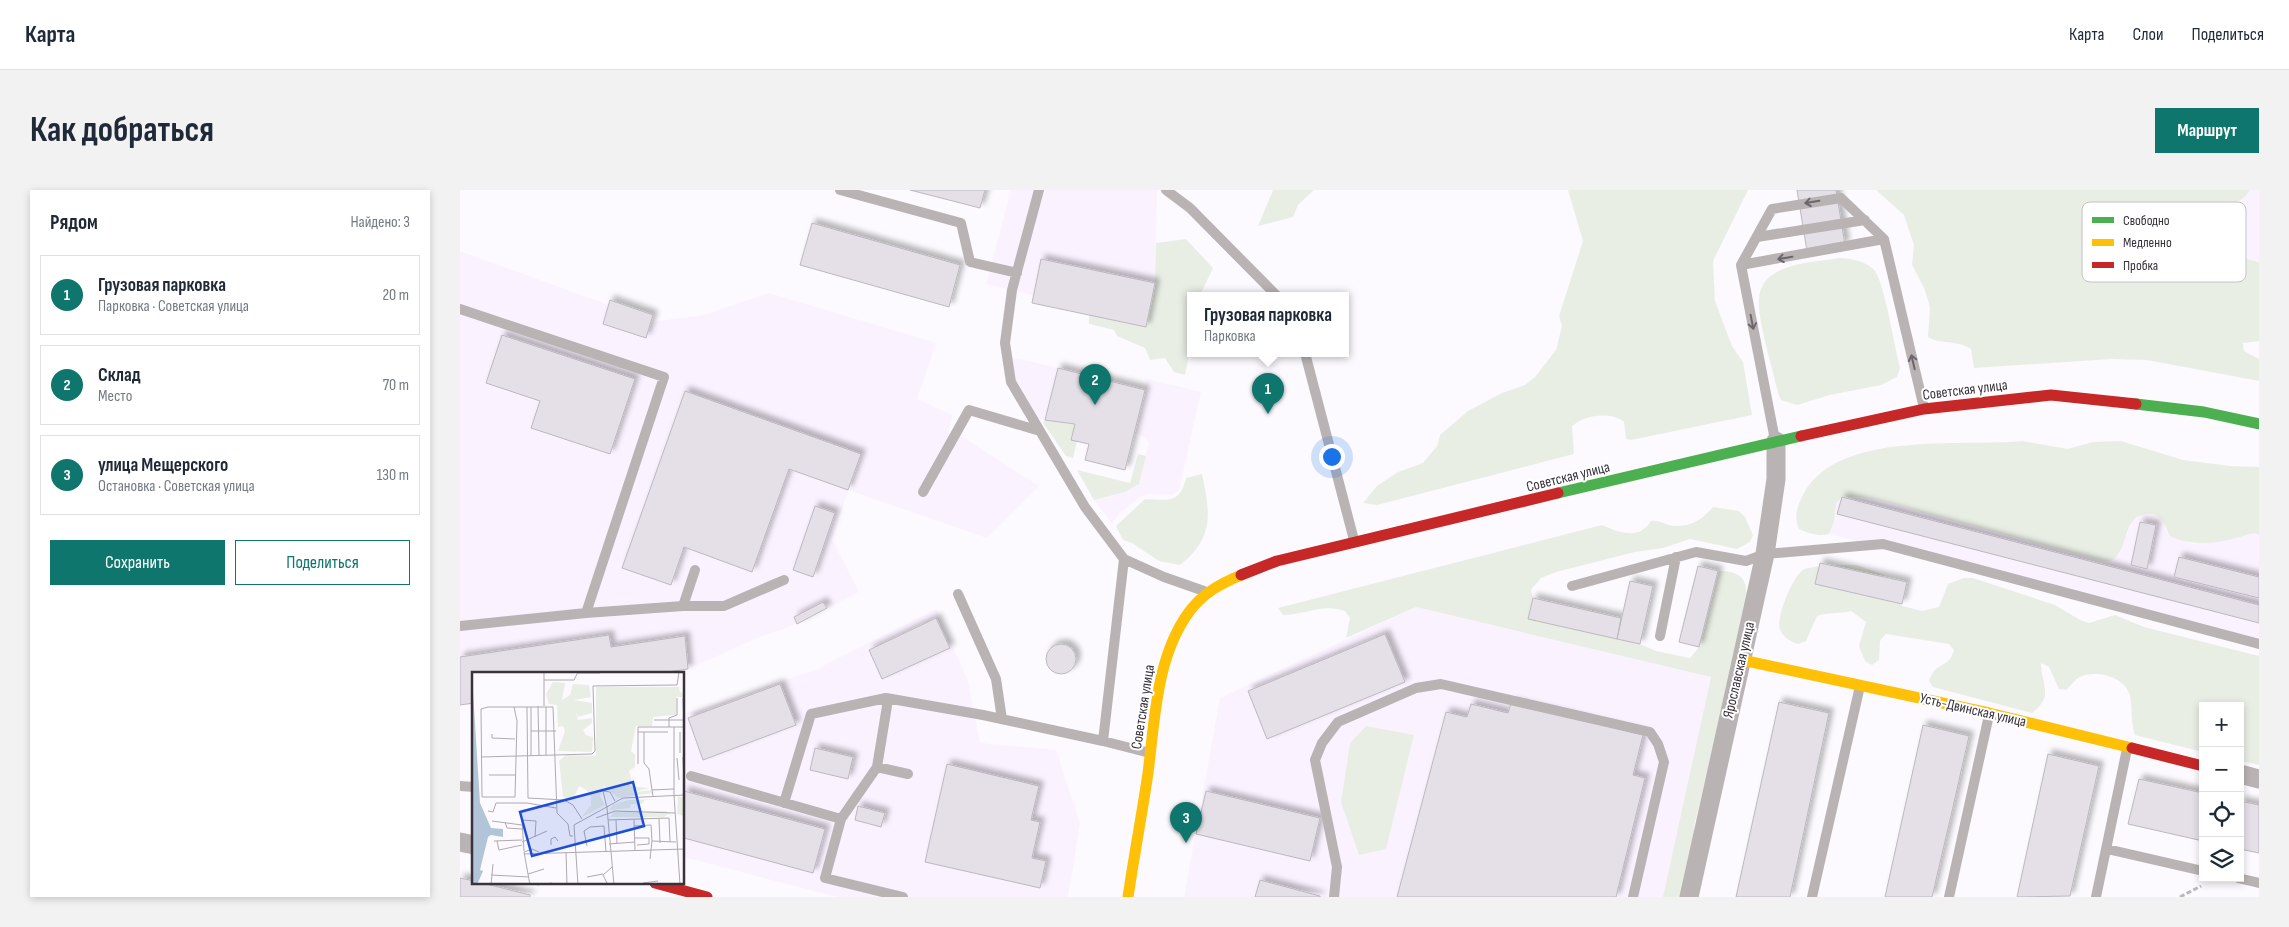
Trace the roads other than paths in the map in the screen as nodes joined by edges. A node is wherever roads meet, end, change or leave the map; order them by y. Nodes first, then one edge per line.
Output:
1 (840, 190) edge
2 (1040, 190) edge
3 (1166, 190) edge
4 (1865, 220) junction
5 (1757, 237) junction
6 (1884, 240) junction
7 (1741, 265) junction
8 (1016, 273) junction
9 (1273, 292) edge
10 (460, 309) edge
11 (1306, 357) edge
12 (1924, 409) junction
13 (2259, 424) edge
14 (1040, 432) junction
15 (1776, 441) junction
16 (923, 492) dead end
17 (1354, 544) junction
18 (1765, 554) junction
19 (1676, 557) junction
20 (1124, 559) junction
21 (695, 570) dead end
22 (784, 580) dead end
23 (1572, 586) dead end
24 (1207, 592) junction
25 (958, 594) dead end
26 (683, 606) junction
27 (586, 613) junction
28 (460, 626) edge
29 (1660, 636) dead end
30 (2259, 644) edge
31 (1742, 660) junction
32 (1861, 684) junction
33 (886, 698) junction
34 (1989, 713) junction
35 (1002, 719) junction
36 (1103, 741) junction
37 (2127, 748) junction
38 (1150, 754) junction
39 (2199, 765) edge
40 (877, 767) junction
41 (908, 774) dead end
42 (2244, 775) edge
43 (691, 776) dead end
44 (2259, 779) edge
45 (784, 803) junction
46 (841, 819) junction
47 (2107, 849) junction
48 (2199, 870) edge
49 (2244, 879) edge
50 (2259, 882) edge
51 (659, 884) edge
52 (707, 897) edge
53 (903, 897) edge
54 (1128, 897) edge
55 (1334, 897) edge
56 (1633, 897) edge
57 (1689, 897) edge
58 (1812, 897) edge
59 (1949, 897) edge
60 (2096, 897) edge

1 - 8 lane
2 - 8 lane
3 - 9 lane
4 - 5 lane
4 -> 5 lane
4 - 6 lane
5 - 7 lane
6 -> 7 lane
12 -> 6 lane
7 -> 15 lane
8 - 14 lane
10 - 27 lane
11 - 17 lane
12 - 13 main road, Советская улица
12 - 15 main road, Советская улица
14 - 16 lane
14 - 20 lane
15 - 17 main road, Советская улица
15 - 18 street, Ярославская улица
17 - 24 main road, Советская улица
18 - 19 lane
18 - 30 lane
18 - 31 street, Ярославская улица
19 - 23 lane
19 - 29 lane
20 - 24 lane
20 - 36 lane
21 - 26 lane
22 - 26 lane
24 - 38 main road, Советская улица
25 - 35 lane
26 - 27 lane
27 - 28 lane
31 - 32 main road, Усть-Двинская улица
31 - 57 street, Ярославская улица
32 - 34 main road, Усть-Двинская улица
32 - 58 lane
33 - 35 lane
33 - 40 lane
33 - 45 lane
34 - 37 main road, Усть-Двинская улица
34 - 59 lane
35 - 36 lane
36 - 38 lane
37 - 39 main road, Усть-Двинская улица
37 - 47 lane
38 - 54 main road, Советская улица
40 - 41 lane
40 - 46 lane
42 - 44 street
43 - 45 lane
45 - 46 lane
46 - 53 lane
47 - 48 lane
47 - 60 lane
49 - 50 lane
51 - 52 main road
55 - 56 lane

